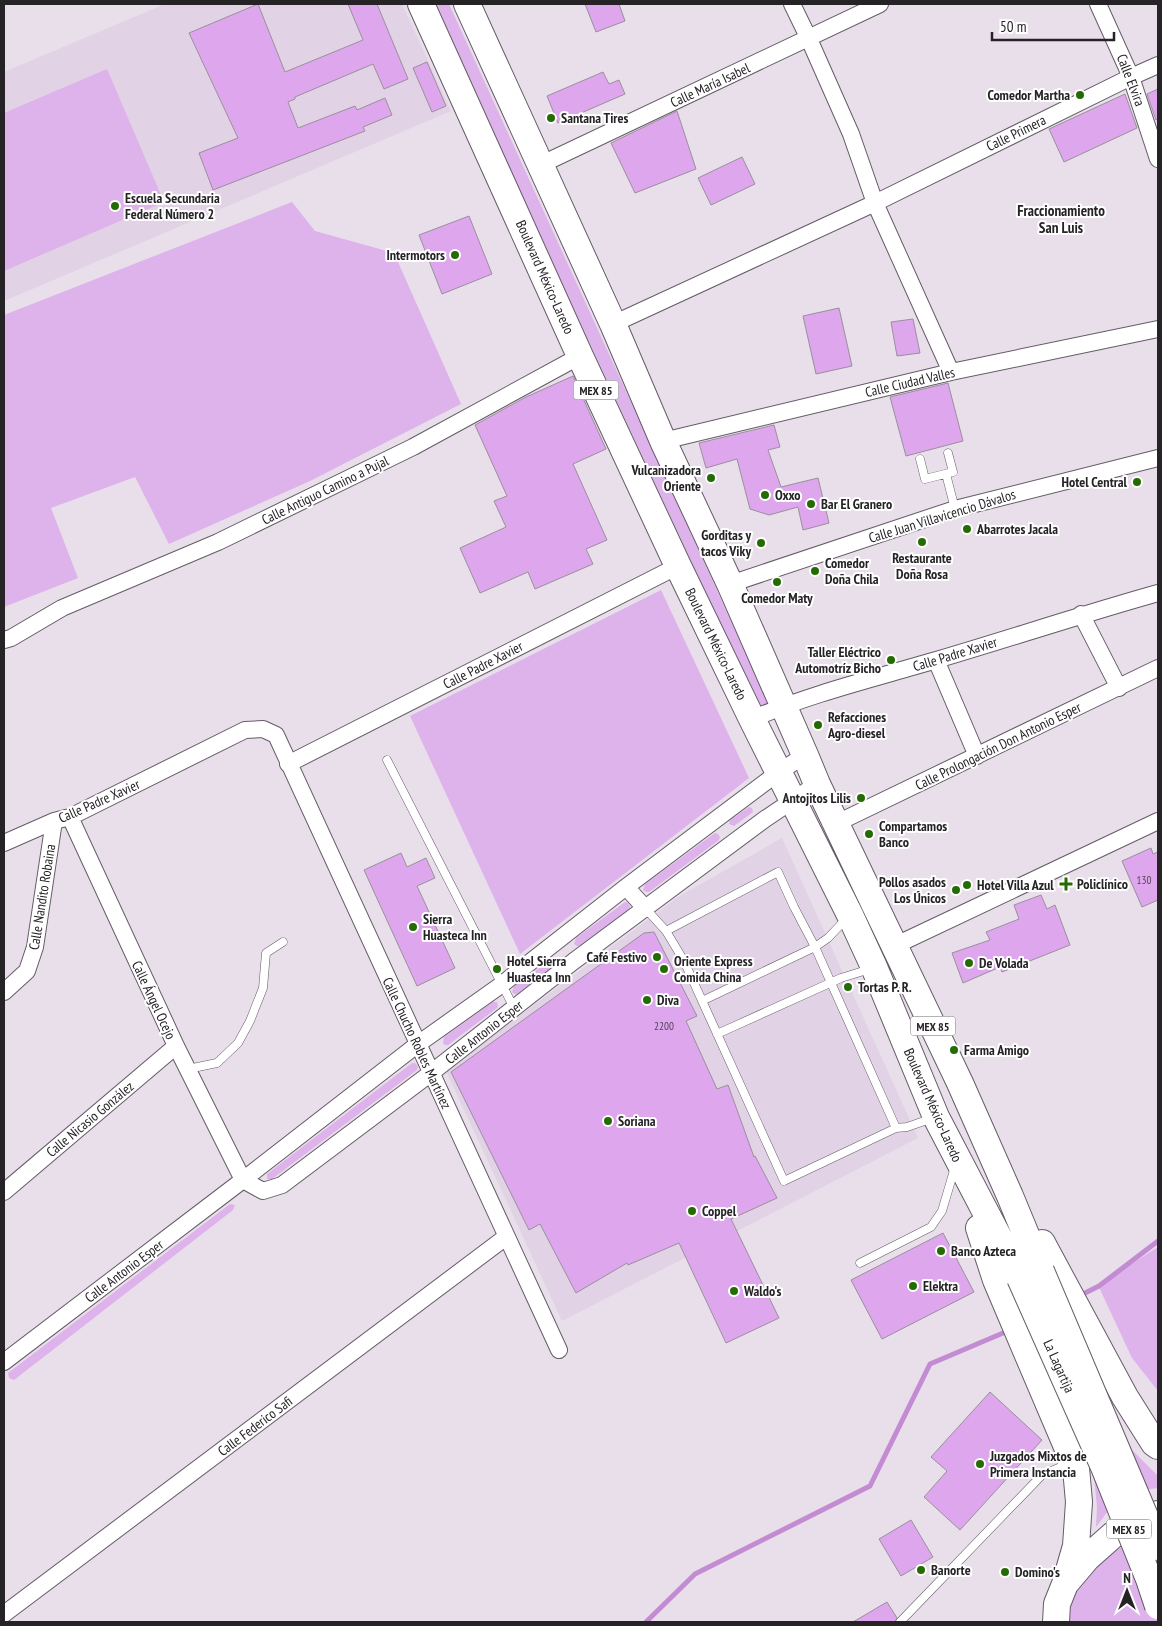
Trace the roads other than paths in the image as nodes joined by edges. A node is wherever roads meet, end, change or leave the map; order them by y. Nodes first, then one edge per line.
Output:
1 (421, 4) edge
2 (467, 4) edge
3 (792, 4) edge
4 (880, 4) edge
5 (1098, 4) edge
6 (809, 39) junction
7 (1158, 65) edge
8 (1131, 76) junction
9 (1158, 159) edge
10 (540, 165) junction
11 (874, 203) junction
12 (614, 324) junction
13 (1158, 330) edge
14 (580, 356) junction
15 (951, 372) junction
16 (664, 441) junction
17 (948, 452) dead end
18 (1158, 458) edge
19 (920, 459) dead end
20 (946, 474) junction
21 (955, 509) junction
22 (678, 566) junction
23 (730, 584) junction
24 (1158, 592) edge
25 (1081, 614) junction
26 (4, 640) edge
27 (936, 660) junction
28 (1158, 668) edge
29 (1119, 688) junction
30 (784, 706) junction
31 (752, 719) junction
32 (276, 735) joint
33 (806, 754) junction
34 (977, 756) junction
35 (387, 760) dead end
36 (288, 764) junction
37 (779, 772) junction
38 (817, 784) junction
39 (793, 801) junction
40 (62, 819) junction
41 (1158, 821) edge
42 (837, 823) junction
43 (4, 843) edge
44 (626, 887) junction
45 (646, 909) junction
46 (850, 915) junction
47 (666, 931) junction
48 (558, 940) junction
49 (283, 942) dead end
50 (894, 946) junction
51 (815, 947) junction
52 (574, 962) junction
53 (874, 967) junction
54 (831, 983) junction
55 (501, 985) junction
56 (4, 992) edge
57 (702, 1001) junction
58 (514, 1008) junction
59 (717, 1034) junction
60 (418, 1044) junction
61 (176, 1046) junction
62 (188, 1069) junction
63 (431, 1073) junction
64 (960, 1083) junction
65 (936, 1117) junction
66 (896, 1128) junction
67 (957, 1161) junction
68 (243, 1180) junction
69 (4, 1192) edge
70 (506, 1237) junction
71 (860, 1263) dead end
72 (1030, 1274) junction
73 (559, 1350) dead end
74 (4, 1362) edge
75 (1125, 1397) junction
76 (1067, 1446) junction
77 (1158, 1446) edge
78 (1106, 1449) junction
79 (1158, 1514) edge
80 (1158, 1547) edge
81 (1059, 1603) edge
82 (1158, 1606) edge
83 (4, 1614) edge
84 (900, 1622) edge
85 (1037, 1622) edge

1 - 14 main road, Boulevard México-Laredo / MEX 85
2 - 10 main road, MEX 85
3 - 6 street
4 - 6 street, Calle María Isabel
5 - 8 street, Calle Elvira
6 - 10 street, Calle María Isabel
6 - 11 street
7 - 8 street, Calle Primera
8 - 9 street, Calle Elvira
8 - 11 street, Calle Primera
10 - 12 main road, MEX 85
11 - 12 street, Calle Primera
11 - 15 street
12 - 16 main road, MEX 85
13 - 15 street, Calle Ciudad Valles
14 - 22 main road, Boulevard México-Laredo / MEX 85
14 - 26 street, Calle Antiguo Camino a Pujal
15 - 16 street, Calle Ciudad Valles
16 - 23 main road, MEX 85
17 - 20 lane
18 - 21 street, Calle Juan Villavicencio Dávalos
19 - 20 lane
20 - 21 lane
21 - 23 street, Calle Juan Villavicencio Dávalos
22 - 31 main road, Boulevard México-Laredo / MEX 85
22 - 36 street, Calle Padre Xavier
23 - 30 main road, MEX 85
24 - 25 street, Calle Padre Xavier
25 - 27 street, Calle Padre Xavier
25 - 29 street
27 - 30 street, Calle Padre Xavier
27 - 34 street
28 - 29 street, Calle Prolongación Don Antonio Esper
29 - 34 street, Calle Prolongación Don Antonio Esper
30 - 31 street, Calle Padre Xavier
30 - 33 main road, MEX 85
31 - 37 main road, Boulevard México-Laredo / MEX 85
32 - 36 street, Calle Chucho Robles Martínez
32 - 40 street, Calle Padre Xavier
33 - 37 street, Calle Antonio Esper
33 - 38 main road, MEX 85
34 - 42 street, Calle Prolongación Don Antonio Esper
35 - 55 lane
36 - 60 street, Calle Chucho Robles Martínez
37 - 39 main road, Boulevard México-Laredo / MEX 85
37 - 44 street, Calle Antonio Esper
38 - 39 street, Calle Antonio Esper
38 - 42 main road, MEX 85
39 - 45 street, Calle Antonio Esper
39 - 46 main road, Boulevard México-Laredo / MEX 85
40 - 43 street, Calle Padre Xavier
40 - 56 street, Calle Nandito Robaina
40 - 61 street, Calle Ángel Ocejo
41 - 50 street
42 - 50 main road, MEX 85
44 - 45 street
44 - 48 street, Calle Antonio Esper
45 - 47 lane
45 - 52 street, Calle Antonio Esper
46 - 51 lane
46 - 53 main road, Boulevard México-Laredo / MEX 85
47 - 51 lane
47 - 57 lane
48 - 52 street
48 - 55 street, Calle Antonio Esper
49 - 62 lane
50 - 64 main road, MEX 85
51 - 54 lane
51 - 57 lane
52 - 58 street, Calle Antonio Esper
53 - 54 lane
53 - 65 main road, Boulevard México-Laredo / MEX 85
54 - 59 lane
54 - 66 lane
55 - 58 lane
55 - 60 street, Calle Antonio Esper
57 - 59 lane
58 - 63 street, Calle Antonio Esper
59 - 66 lane
60 - 63 street, Calle Chucho Robles Martínez
60 - 68 street, Calle Antonio Esper
61 - 62 street, Calle Ángel Ocejo
61 - 69 street, Calle Nicasio González
62 - 68 street, Calle Ángel Ocejo
63 - 68 street, Calle Antonio Esper
63 - 70 street, Calle Chucho Robles Martínez
64 - 72 main road, MEX 85
64 - 75 main road
65 - 66 lane
65 - 67 main road, Boulevard México-Laredo / MEX 85
67 - 71 lane
67 - 72 main road, Boulevard México-Laredo / MEX 85
67 - 76 main road
68 - 74 street, Calle Antonio Esper
70 - 73 street, Calle Chucho Robles Martínez
70 - 83 street, Calle Federico Safi
72 - 78 main road, La Lagartija / MEX 85, bridge
75 - 76 main road
75 - 77 main road
76 - 81 main road
76 - 84 lane
78 - 80 main road, MEX 85, bridge
78 - 82 main road, MEX 85, bridge
79 - 81 main road
81 - 85 main road

